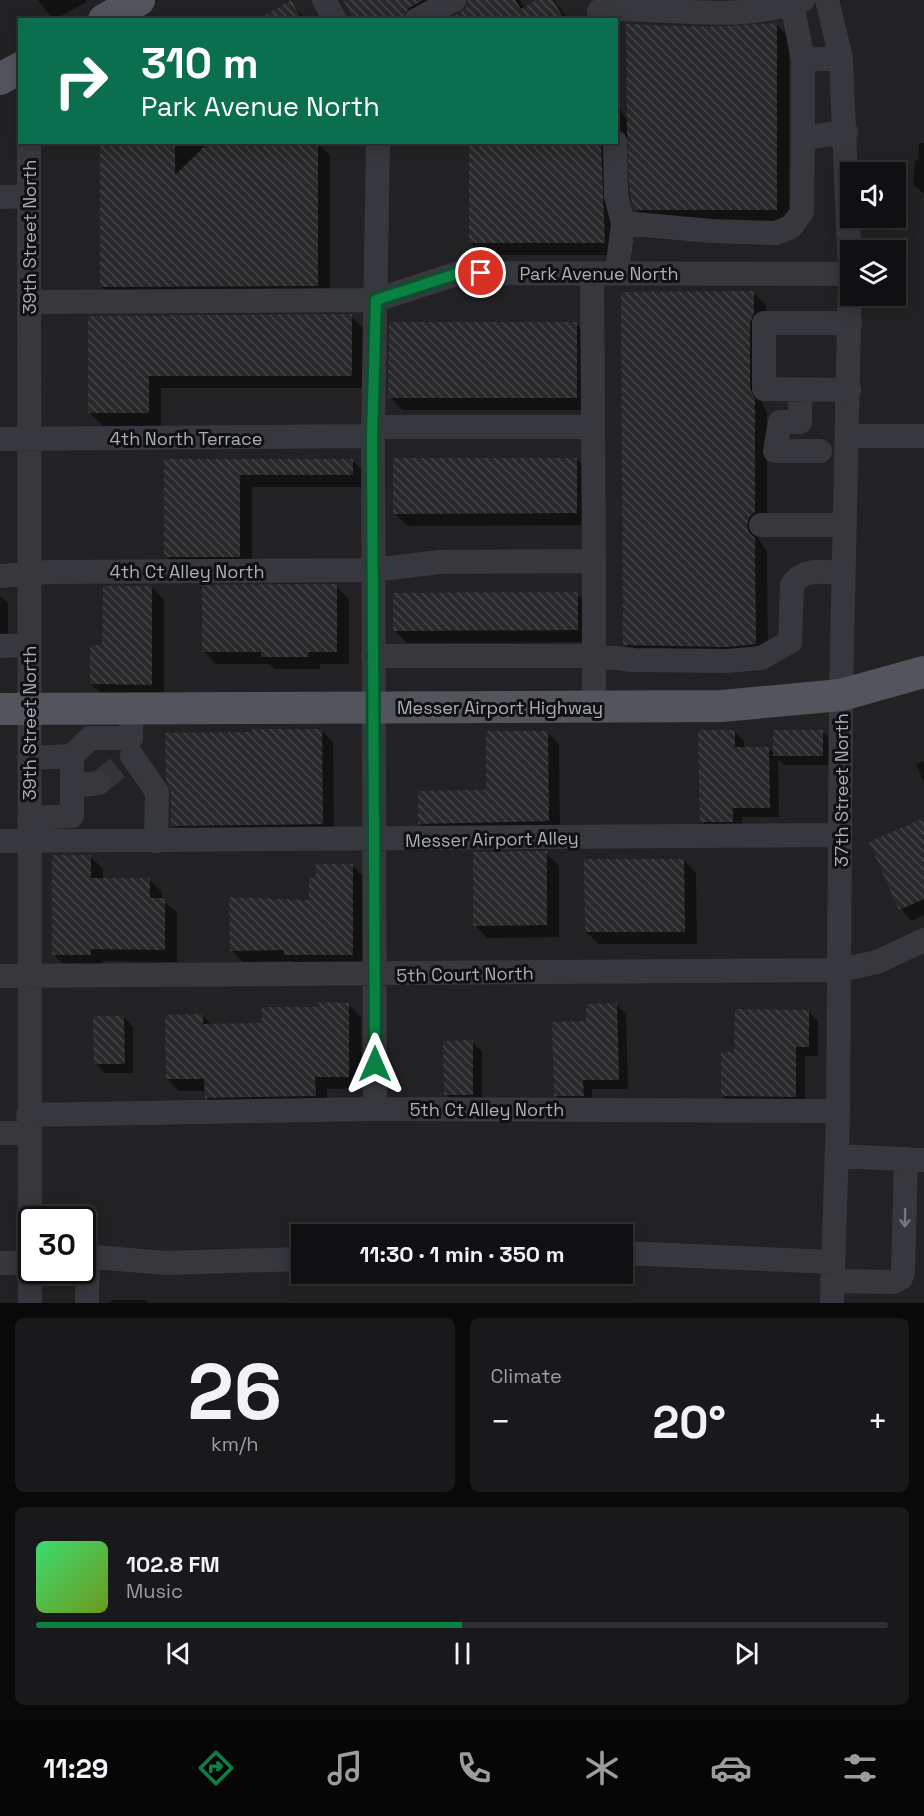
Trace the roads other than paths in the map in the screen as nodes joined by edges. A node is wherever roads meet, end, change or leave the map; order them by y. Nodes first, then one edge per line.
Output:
1 (139, 0) edge
2 (324, 0) edge
3 (454, 0) edge
4 (826, 0) edge
5 (798, 2) edge
6 (596, 10) edge
7 (108, 18) edge
8 (334, 18) edge
9 (420, 18) edge
10 (841, 58) junction
11 (803, 60) junction
12 (18, 69) edge
13 (0, 79) edge
14 (846, 132) junction
15 (803, 138) junction
16 (29, 144) edge
17 (378, 144) edge
18 (615, 144) edge
19 (29, 196) junction
20 (0, 197) edge
21 (622, 223) junction
22 (849, 240) edge
23 (592, 273) junction
24 (617, 273) junction
25 (840, 274) edge
26 (376, 300) junction
27 (29, 302) junction
28 (850, 306) edge
29 (850, 323) junction
30 (800, 390) junction
31 (849, 390) junction
32 (593, 427) junction
33 (373, 432) junction
34 (848, 436) junction
35 (924, 436) edge
36 (0, 439) edge
37 (28, 439) junction
38 (820, 451) dead end
39 (761, 525) dead end
40 (845, 525) junction
41 (594, 561) junction
42 (373, 570) junction
43 (843, 573) junction
44 (28, 574) junction
45 (0, 576) edge
46 (0, 645) edge
47 (29, 645) junction
48 (374, 656) junction
49 (595, 656) junction
50 (924, 672) edge
51 (841, 695) junction
52 (594, 706) junction
53 (374, 707) junction
54 (14, 709) edge
55 (125, 744) junction
56 (29, 758) junction
57 (83, 774) junction
58 (29, 830) junction
59 (840, 835) junction
60 (374, 840) junction
61 (0, 841) edge
62 (156, 841) junction
63 (924, 940) edge
64 (840, 970) junction
65 (375, 975) junction
66 (0, 976) edge
67 (28, 977) junction
68 (375, 1109) junction
69 (838, 1115) junction
70 (28, 1124) junction
71 (0, 1132) edge
72 (837, 1156) junction
73 (915, 1160) edge
74 (29, 1206) edge
75 (633, 1255) edge
76 (96, 1257) edge
77 (291, 1259) edge
78 (18, 1260) edge
79 (0, 1263) edge
80 (832, 1282) edge
81 (30, 1284) edge
82 (86, 1284) edge
83 (30, 1303) edge
84 (87, 1303) edge

1 - 7 main road
2 - 8 street
3 - 9 street
4 - 10 street, 37th Street North
5 - 6 street
5 - 11 street
10 - 11 street
10 - 14 street, 37th Street North
11 - 15 street
12 - 13 main road
14 - 15 street
14 - 22 street, 37th Street North
15 - 21 street
16 - 19 street, 39th Street North
17 - 26 street
18 - 21 street
19 - 20 street
19 - 27 street, 39th Street North
21 - 24 street
23 - 24 street, Park Avenue North
23 - 26 street, Park Avenue North
23 - 32 street
24 - 25 street, Park Avenue North
26 - 27 street, Park Avenue North
26 - 33 street
27 - 37 street, 39th Street North
28 - 29 street, 37th Street North
29 - 30 street
29 - 31 street, 37th Street North
30 - 31 street
30 - 38 street
31 - 34 street, 37th Street North
32 - 33 street, 4th North Terrace
32 - 41 street
33 - 37 street, 4th North Terrace
33 - 42 street
34 - 35 street
34 - 40 street, 37th Street North
36 - 37 street, 4th North Terrace
37 - 44 street, 39th Street North
39 - 40 street
40 - 43 street, 37th Street North
41 - 42 street, 4th Ct Alley North
41 - 49 street
42 - 44 street, 4th Ct Alley North
42 - 48 street
43 - 49 street
43 - 51 street, 37th Street North
44 - 45 street, 4th Ct Alley North
44 - 47 street, 39th Street North
46 - 47 street
47 - 54 street, 39th Street North
48 - 49 street
48 - 53 street
49 - 52 street
50 - 51 main road, Messer Airport Highway
51 - 52 main road, Messer Airport Highway
51 - 59 street, 37th Street North
52 - 53 main road, Messer Airport Highway
53 - 55 main road, Messer Airport Highway
53 - 60 street
54 - 55 main road, Messer Airport Highway
54 - 56 street, 39th Street North
55 - 57 street
55 - 62 street
56 - 57 street
56 - 58 street, 39th Street North
57 - 58 street
58 - 61 street, Messer Airport Alley
58 - 62 street, Messer Airport Alley
58 - 67 street, 39th Street North
59 - 60 street, Messer Airport Alley
59 - 64 street, 37th Street North
60 - 62 street, Messer Airport Alley
60 - 65 street
63 - 64 street, 5th Court North
64 - 65 street, 5th Court North
64 - 69 street, 37th Street North
65 - 67 street, 5th Court North
65 - 68 street
66 - 67 street, 5th Court North
67 - 70 street, 39th Street North
68 - 69 street, 5th Ct Alley North
68 - 70 street, 5th Ct Alley North
69 - 72 street, 37th Street North
70 - 71 street, 5th Ct Alley North
70 - 74 street, 39th Street North
72 - 73 street
72 - 80 street, 37th Street North
73 -> 80 street
75 - 80 street
76 - 77 street
78 - 79 street
81 - 83 street, 39th Street North
82 - 84 street

